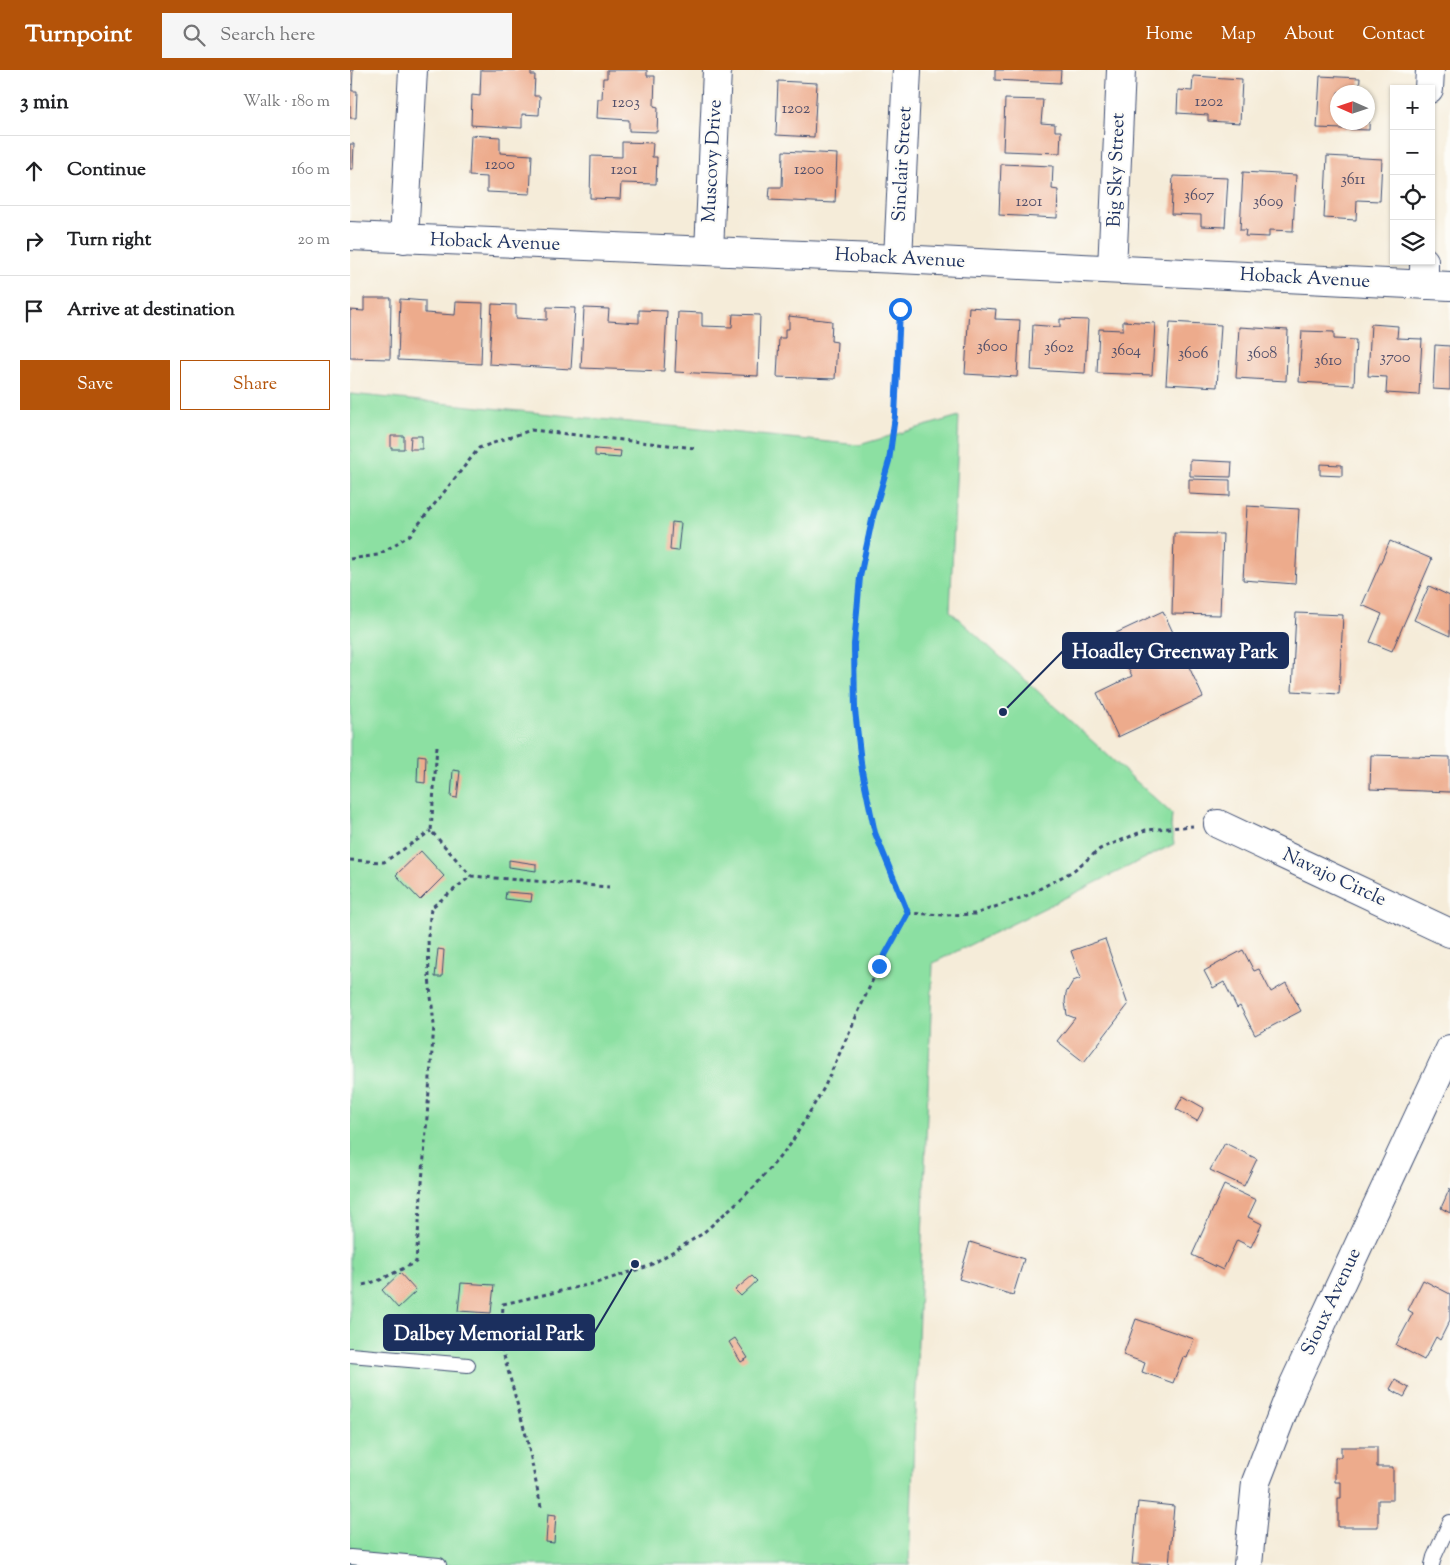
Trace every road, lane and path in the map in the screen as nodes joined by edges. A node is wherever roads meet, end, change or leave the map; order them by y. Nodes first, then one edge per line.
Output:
1 (413, 70) edge
2 (718, 70) edge
3 (907, 70) edge
4 (1121, 70) edge
5 (1430, 70) edge
6 (1429, 85) edge
7 (350, 236) edge
8 (404, 239) junction
9 (709, 251) junction
10 (898, 259) junction
11 (1112, 269) junction
12 (1433, 277) edge
13 (900, 309) dead end
14 (695, 448) dead end
15 (350, 559) edge
16 (437, 746) dead end
17 (1218, 824) joint
18 (431, 831) junction
19 (350, 860) edge
20 (471, 876) junction
21 (610, 887) dead end
22 (908, 913) junction
23 (1450, 933) edge
24 (1450, 1049) edge
25 (363, 1285) dead end
26 (350, 1356) edge
27 (468, 1365) dead end
28 (541, 1508) dead end
29 (1450, 1522) edge
30 (350, 1557) edge
31 (439, 1565) edge
32 (1248, 1565) edge
33 (1432, 1565) edge

1 - 8 street
2 - 9 street, Muscovy Drive
3 - 10 street, Sinclair Street
4 - 11 street, Big Sky Street
5 - 6 street
7 - 8 street, Hoback Avenue
8 - 9 street, Hoback Avenue
9 - 10 street, Hoback Avenue
10 - 11 street, Hoback Avenue
11 - 12 street, Hoback Avenue
13 - 22 path
14 - 15 path
16 - 18 path
17 - 22 path
17 - 23 street, Navajo Circle
18 - 19 path
18 - 20 path
20 - 21 path
20 - 25 path
22 - 28 path
24 - 32 street, Sioux Avenue
26 - 27 lane
29 - 33 lane
30 - 31 lane

